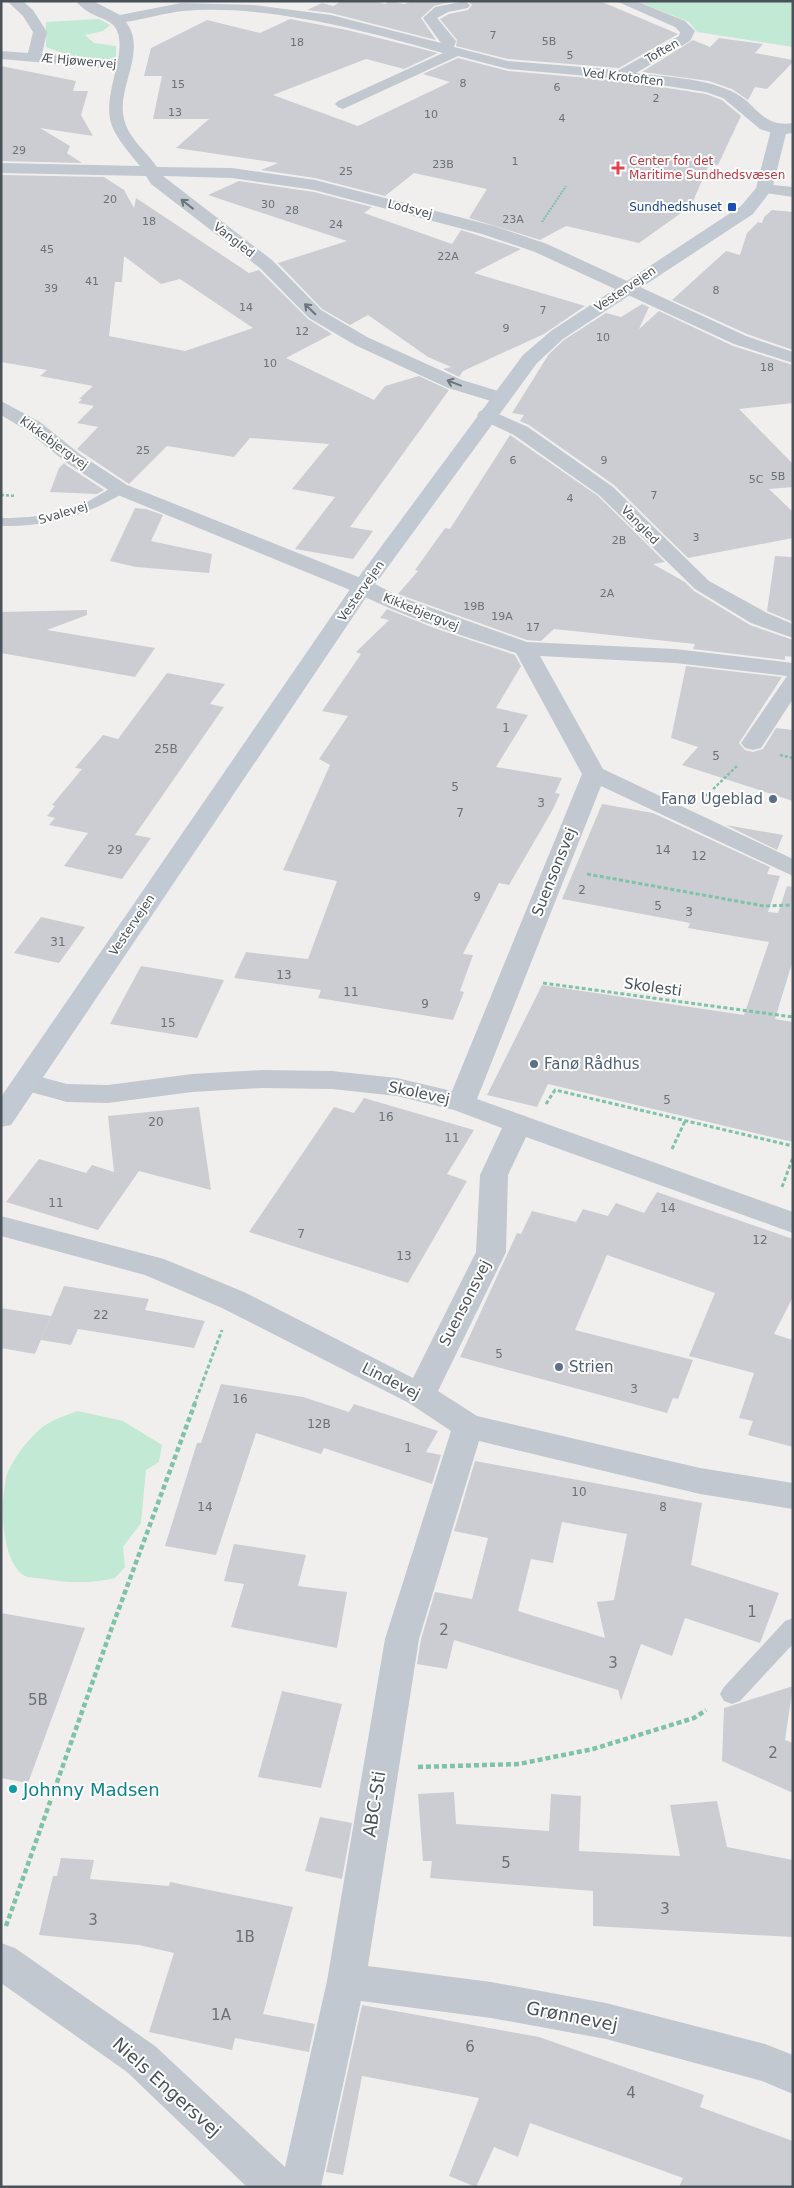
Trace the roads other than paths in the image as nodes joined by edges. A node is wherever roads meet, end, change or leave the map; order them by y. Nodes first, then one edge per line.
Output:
1 (14, 1) edge
2 (83, 1) edge
3 (623, 1) edge
4 (256, 5) edge
5 (463, 5) dead end
6 (117, 20) junction
7 (451, 50) junction
8 (1, 55) edge
9 (34, 58) junction
10 (124, 65) junction
11 (622, 75) junction
12 (343, 104) dead end
13 (786, 129) edge
14 (1, 168) edge
15 (153, 171) junction
16 (764, 189) junction
17 (793, 192) edge
18 (628, 287) junction
19 (793, 358) edge
20 (501, 398) junction
21 (1, 407) edge
22 (487, 416) junction
23 (120, 489) junction
24 (1, 522) edge
25 (363, 587) junction
26 (793, 632) edge
27 (525, 649) junction
28 (793, 670) edge
29 (793, 682) edge
30 (753, 743) road end
31 (594, 774) junction
32 (793, 869) edge
33 (26, 1082) junction
34 (461, 1103) junction
35 (3, 1110) edge
36 (525, 1126) junction
37 (793, 1224) edge
38 (1, 1226) edge
39 (420, 1395) junction
40 (468, 1426) junction
41 (793, 1496) edge
42 (793, 1628) edge
43 (732, 1694) road end
44 (3, 1944) edge
45 (346, 1981) junction
46 (793, 2075) edge
47 (277, 2187) edge
48 (298, 2187) edge

1 - 9 street, Æ Hjøwervej
2 - 6 street
3 - 11 street, Toften
4 - 6 street, Ved Krotoften
4 - 7 street, Ved Krotoften
5 - 7 street
6 - 10 street, Vangled
7 - 11 street, Ved Krotoften
7 - 12 street
8 - 9 street, Æ Hjøwervej
9 - 10 street, Æ Hjøwervej
10 - 15 street, Vangled
11 - 13 street, Ved Krotoften
13 - 16 street, Vestervejen
14 - 15 street, Lodsvej
15 - 18 street, Lodsvej
20 -> 15 street, Vangled
16 - 17 street
16 - 18 street, Vestervejen
18 - 19 street, Lodsvej
18 - 20 street, Vestervejen
20 - 22 street, Vestervejen
21 - 23 street, Kikkebjergvej
22 - 25 street, Vestervejen
22 - 26 street, Vangled
23 - 24 lane, Svalevej
23 - 25 street, Kikkebjergvej
25 - 27 street, Kikkebjergvej
25 - 33 street, Vestervejen
27 - 28 street, Kikkebjergvej
27 - 31 street
29 - 30 street
31 - 32 street
31 - 34 street, Suensonsvej
33 - 34 street, Skolevej
33 - 35 street, Vestervejen
34 - 36 street, Skolevej
36 - 37 street, Skolevej
36 - 39 street, Suensonsvej
38 - 39 street, Lindevej
39 - 40 street, Lindevej
40 - 41 street, Lindevej
40 - 45 street, ABC-Sti
42 - 43 lane
44 - 47 street, Niels Engersvej
45 - 46 street, Grønnevej
45 - 48 street, ABC-Sti

